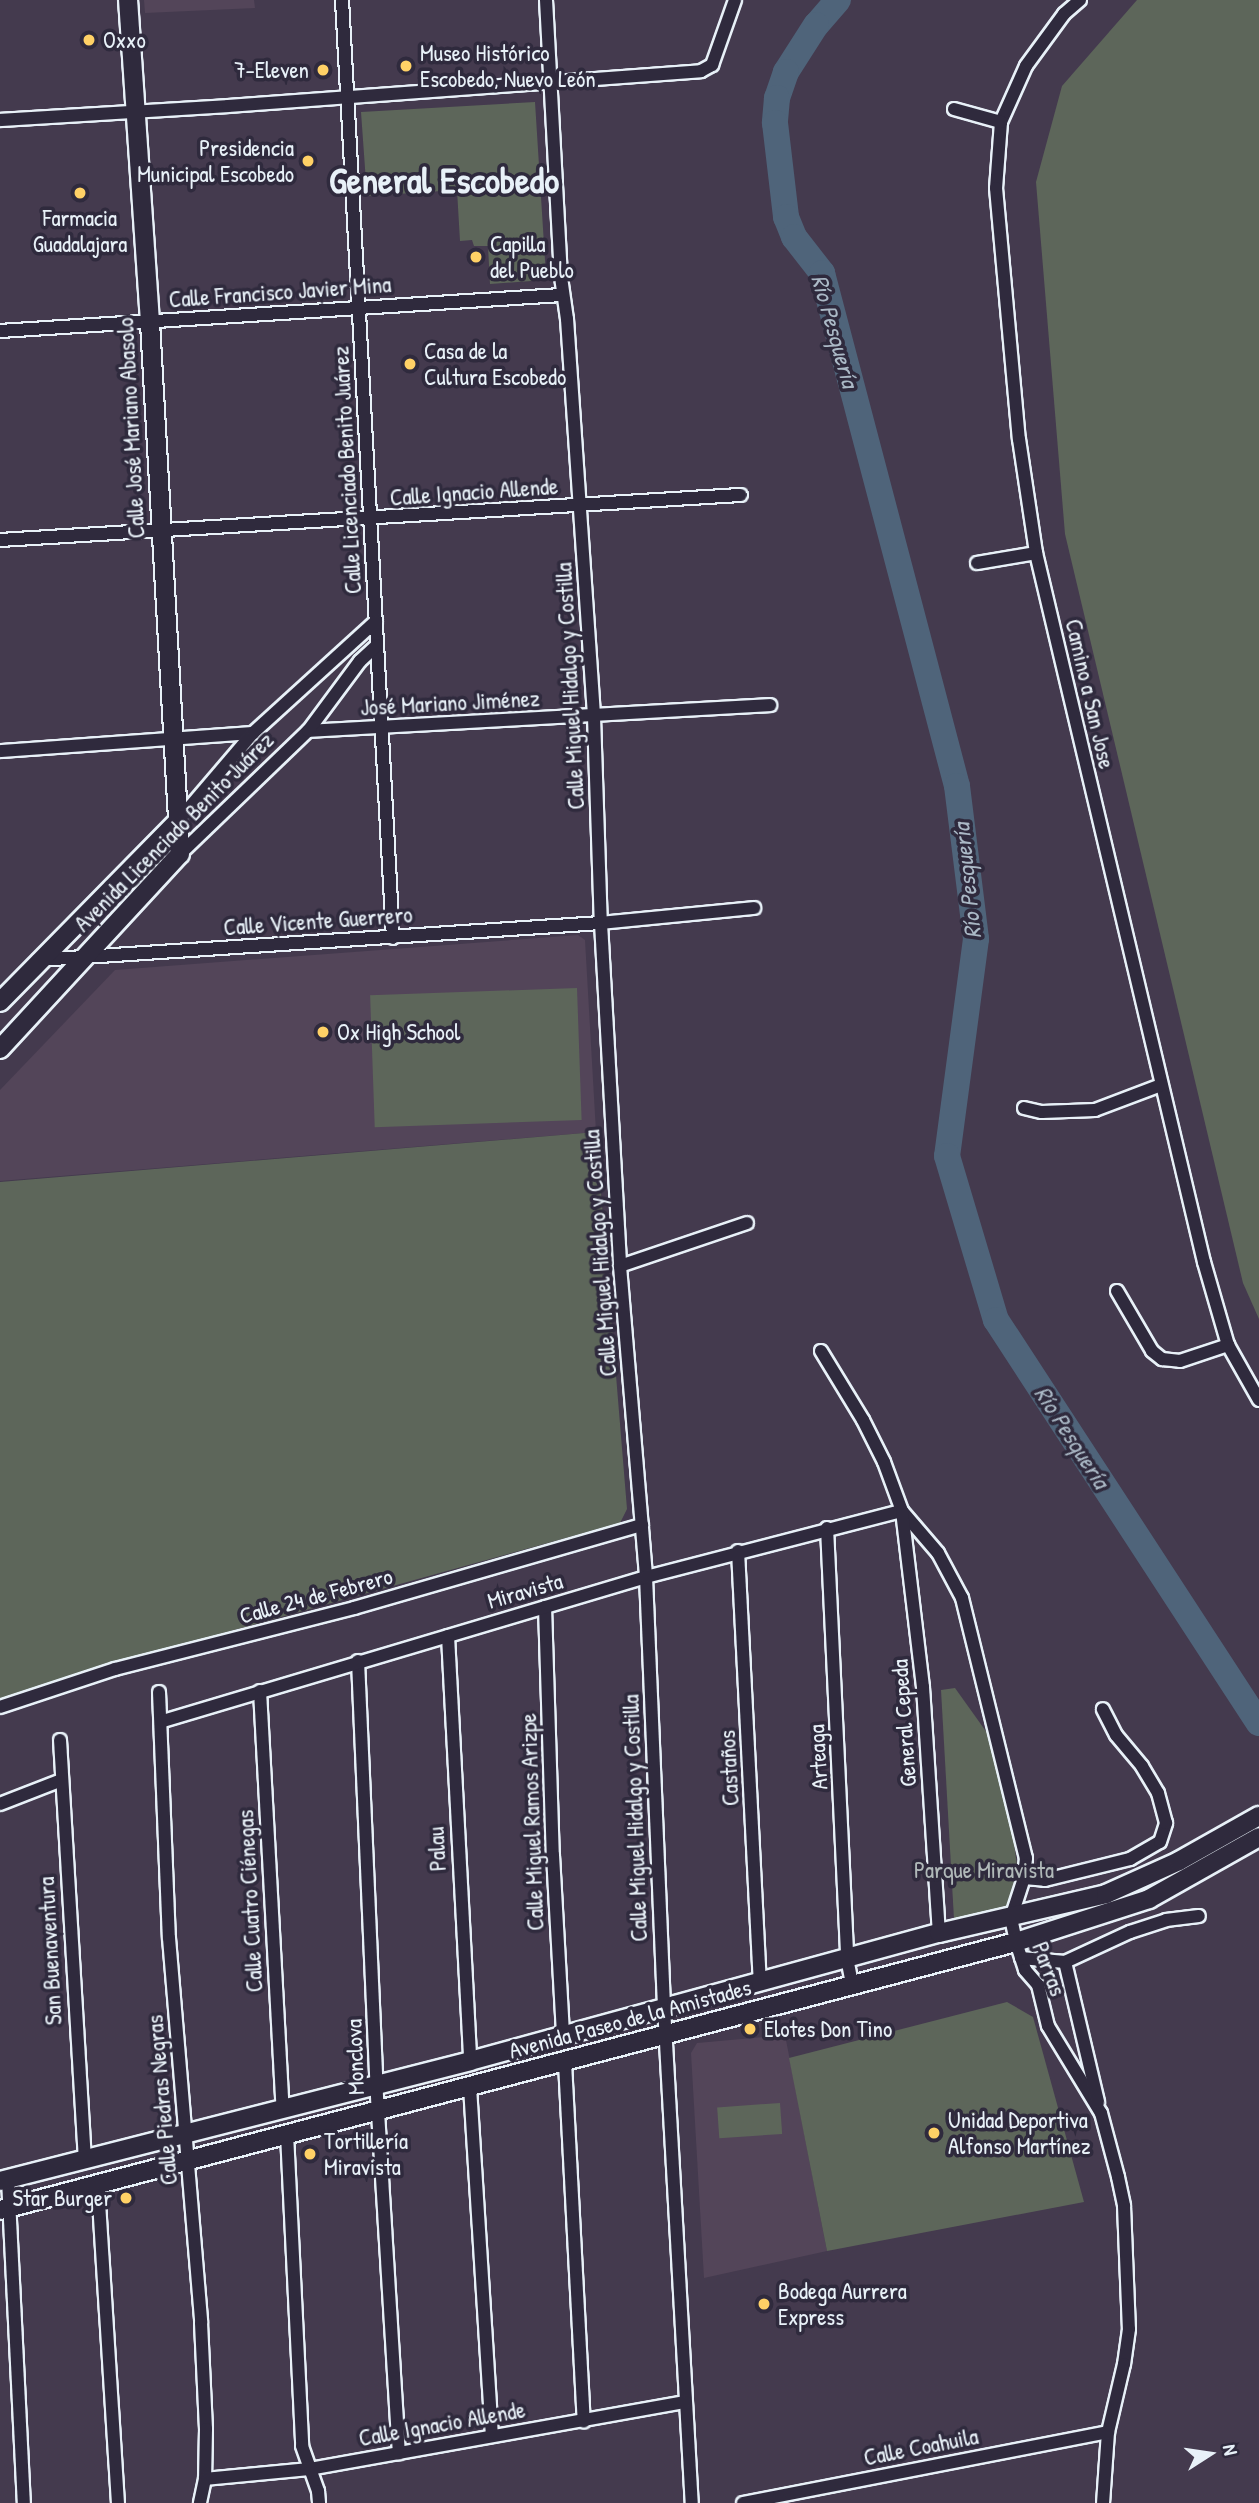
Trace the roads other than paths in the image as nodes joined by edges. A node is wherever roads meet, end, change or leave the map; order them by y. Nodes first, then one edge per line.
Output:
1 (128, 0) edge
2 (342, 0) edge
3 (546, 0) edge
4 (735, 0) edge
5 (1080, 0) edge
6 (551, 83) junction
7 (348, 96) junction
8 (954, 109) dead end
9 (136, 111) junction
10 (0, 120) edge
11 (1001, 122) junction
12 (562, 295) junction
13 (359, 308) junction
14 (150, 322) junction
15 (0, 331) edge
16 (741, 495) dead end
17 (581, 506) junction
18 (372, 519) junction
19 (161, 531) junction
20 (0, 540) edge
21 (1036, 553) junction
22 (977, 563) dead end
23 (376, 621) junction
24 (377, 645) junction
25 (769, 705) dead end
26 (594, 717) junction
27 (381, 727) junction
28 (308, 731) junction
29 (253, 733) junction
30 (173, 738) junction
31 (0, 751) edge
32 (177, 822) junction
33 (180, 854) junction
34 (754, 908) dead end
35 (601, 923) junction
36 (393, 938) junction
37 (85, 957) junction
38 (38, 960) junction
39 (0, 1002) edge
40 (0, 1049) edge
41 (1161, 1085) junction
42 (1024, 1108) dead end
43 (747, 1223) dead end
44 (620, 1266) junction
45 (1117, 1291) dead end
46 (1228, 1345) junction
47 (821, 1351) dead end
48 (1259, 1400) edge
49 (902, 1511) junction
50 (642, 1525) junction
51 (827, 1528) junction
52 (738, 1551) junction
53 (646, 1577) junction
54 (545, 1607) junction
55 (448, 1636) junction
56 (358, 1661) junction
57 (260, 1691) junction
58 (159, 1692) dead end
59 (0, 1707) edge
60 (1103, 1709) dead end
61 (163, 1721) junction
62 (60, 1740) dead end
63 (62, 1780) junction
64 (0, 1804) edge
65 (1259, 1816) edge
66 (1259, 1837) edge
67 (1024, 1878) junction
68 (1199, 1916) dead end
69 (1011, 1918) junction
70 (939, 1933) junction
71 (1018, 1950) junction
72 (847, 1958) junction
73 (1065, 1962) junction
74 (760, 1982) junction
75 (852, 1983) junction
76 (664, 2007) junction
77 (563, 2034) junction
78 (666, 2035) junction
79 (470, 2061) junction
80 (565, 2063) junction
81 (377, 2085) junction
82 (470, 2087) junction
83 (283, 2109) junction
84 (378, 2112) junction
85 (1101, 2113) junction
86 (184, 2134) junction
87 (287, 2134) junction
88 (85, 2161) junction
89 (187, 2162) junction
90 (4, 2180) edge
91 (98, 2186) junction
92 (4, 2209) edge
93 (685, 2402) junction
94 (584, 2421) junction
95 (1108, 2432) junction
96 (492, 2435) junction
97 (399, 2452) junction
98 (309, 2469) junction
99 (205, 2479) junction
100 (24, 2503) edge
101 (118, 2503) edge
102 (200, 2503) edge
103 (319, 2503) edge
104 (692, 2503) edge
105 (743, 2503) edge
106 (1103, 2503) edge

1 - 9 street, Calle José Mariano Abasolo
2 - 7 street, Calle Licenciado Benito Juárez
3 - 6 street, Calle Miguel Hidalgo y Costilla
4 - 6 street
5 - 11 street, Camino a San Jose
6 - 7 street
6 - 12 street, Calle Miguel Hidalgo y Costilla
7 - 9 street
7 - 13 street, Calle Licenciado Benito Juárez
8 - 11 street
9 - 10 street
9 - 14 street, Calle José Mariano Abasolo
11 - 21 street, Camino a San Jose
12 - 13 street, Calle Francisco Javier Mina
12 - 17 street, Calle Miguel Hidalgo y Costilla
13 - 14 street, Calle Francisco Javier Mina
13 - 18 street, Calle Licenciado Benito Juárez
14 - 15 street, Calle Francisco Javier Mina
14 - 19 street, Calle José Mariano Abasolo
16 - 17 street, Calle Ignacio Allende
17 - 18 street, Calle Ignacio Allende
17 - 26 street, Calle Miguel Hidalgo y Costilla
18 - 19 street, Calle Ignacio Allende
18 - 23 street, Calle Licenciado Benito Juárez
19 - 20 street, Calle Ignacio Allende
19 - 30 street, Calle José Mariano Abasolo
21 - 22 street
21 - 41 street, Camino a San Jose
23 - 24 street, Calle Licenciado Benito Juárez
23 - 29 street, Avenida Licenciado Benito Juárez
24 - 27 street, Calle Licenciado Benito Juárez
24 - 28 street, Avenida Licenciado Benito Juárez
25 - 26 street, José Mariano Jiménez
26 - 27 street, José Mariano Jiménez
26 - 35 street, Calle Miguel Hidalgo y Costilla
27 - 28 street, José Mariano Jiménez
27 - 36 street, Calle Licenciado Benito Juárez
28 - 33 street, Avenida Licenciado Benito Juárez
29 - 30 street
29 - 32 street, Avenida Licenciado Benito Juárez
30 - 31 street
30 - 32 street, Calle José Mariano Abasolo
32 - 33 street, Calle José Mariano Abasolo
32 - 38 street, Avenida Licenciado Benito Juárez
33 - 37 street, Avenida Licenciado Benito Juárez
34 - 35 street, Calle Vicente Guerrero
35 - 36 street, Calle Vicente Guerrero
35 - 44 street, Calle Miguel Hidalgo y Costilla
36 - 37 street, Calle Vicente Guerrero
37 - 38 street, Calle Vicente Guerrero
37 - 40 street, Avenida Licenciado Benito Juárez
38 - 39 street, Avenida Licenciado Benito Juárez
41 - 42 street
41 - 46 street, Camino a San Jose
43 - 44 street
44 - 50 street, Calle Miguel Hidalgo y Costilla
45 - 46 street
46 - 48 street, Camino a San Jose
47 - 49 street, Parras
49 - 51 street, Miravista
49 - 67 street, Parras
49 - 70 street, General Cepeda
50 - 53 street, Calle Miguel Hidalgo y Costilla
50 - 59 street, Calle 24 de Febrero
51 - 52 street, Miravista
51 - 72 street, Arteaga
52 - 53 street, Miravista
52 - 74 street, Castaños
53 - 54 street, Miravista
53 - 76 street, Calle Miguel Hidalgo y Costilla
54 - 55 street, Miravista
54 - 77 street, Calle Miguel Ramos Arizpe
55 - 56 street, Miravista
55 - 79 street, Palau
56 - 57 street, Miravista
56 - 81 street, Monclova
57 - 61 street, Miravista
57 - 83 street, Calle Cuatro Ciénegas
58 - 61 street, Calle Piedras Negras
60 - 67 street
61 - 86 street, Calle Piedras Negras
62 - 63 street, San Buenaventura
63 - 64 street
63 - 88 street, San Buenaventura
65 - 69 street, Avenida Paseo de la Amistades
66 - 71 street, Avenida Paseo de la Amistades
67 - 69 street, Parras
68 - 73 street
69 - 70 street, Avenida Paseo de la Amistades
69 - 71 street, Parras
70 - 72 street, Avenida Paseo de la Amistades
71 - 73 street
71 - 75 street, Avenida Paseo de la Amistades
71 - 85 street, Parras
72 - 74 street, Avenida Paseo de la Amistades
72 - 75 street, Arteaga
73 - 85 street
74 - 76 street, Avenida Paseo de la Amistades
75 - 78 street, Avenida Paseo de la Amistades
76 - 77 street, Avenida Paseo de la Amistades
76 - 78 street, Calle Miguel Hidalgo y Costilla
77 - 79 street, Avenida Paseo de la Amistades
78 - 80 street, Avenida Paseo de la Amistades
78 - 93 street, Calle Miguel Hidalgo y Costilla
79 - 81 street, Avenida Paseo de la Amistades
80 - 82 street, Avenida Paseo de la Amistades
80 - 94 street
81 - 83 street, Avenida Paseo de la Amistades
81 - 84 street, Monclova
82 - 84 street, Avenida Paseo de la Amistades
82 - 96 street
83 - 86 street, Avenida Paseo de la Amistades
84 - 87 street, Avenida Paseo de la Amistades
84 - 97 street, Monclova
85 - 95 street, Parras
86 - 88 street, Avenida Paseo de la Amistades
86 - 89 street, Calle Piedras Negras
87 - 89 street, Avenida Paseo de la Amistades
87 - 98 street
88 - 90 street, Avenida Paseo de la Amistades
89 - 91 street, Avenida Paseo de la Amistades
89 - 99 street, Calle Piedras Negras
90 - 92 street
91 - 92 street, Avenida Paseo de la Amistades
91 - 101 street
92 - 100 street
93 - 94 street, Calle Ignacio Allende
93 - 104 street, Calle Miguel Hidalgo y Costilla
94 - 96 street, Calle Ignacio Allende
95 - 105 street, Calle Coahuila
95 - 106 street, Parras
96 - 97 street, Calle Ignacio Allende
97 - 98 street, Calle Ignacio Allende
98 - 99 street, Calle Ignacio Allende
98 - 103 street
99 - 102 street, Calle Piedras Negras

